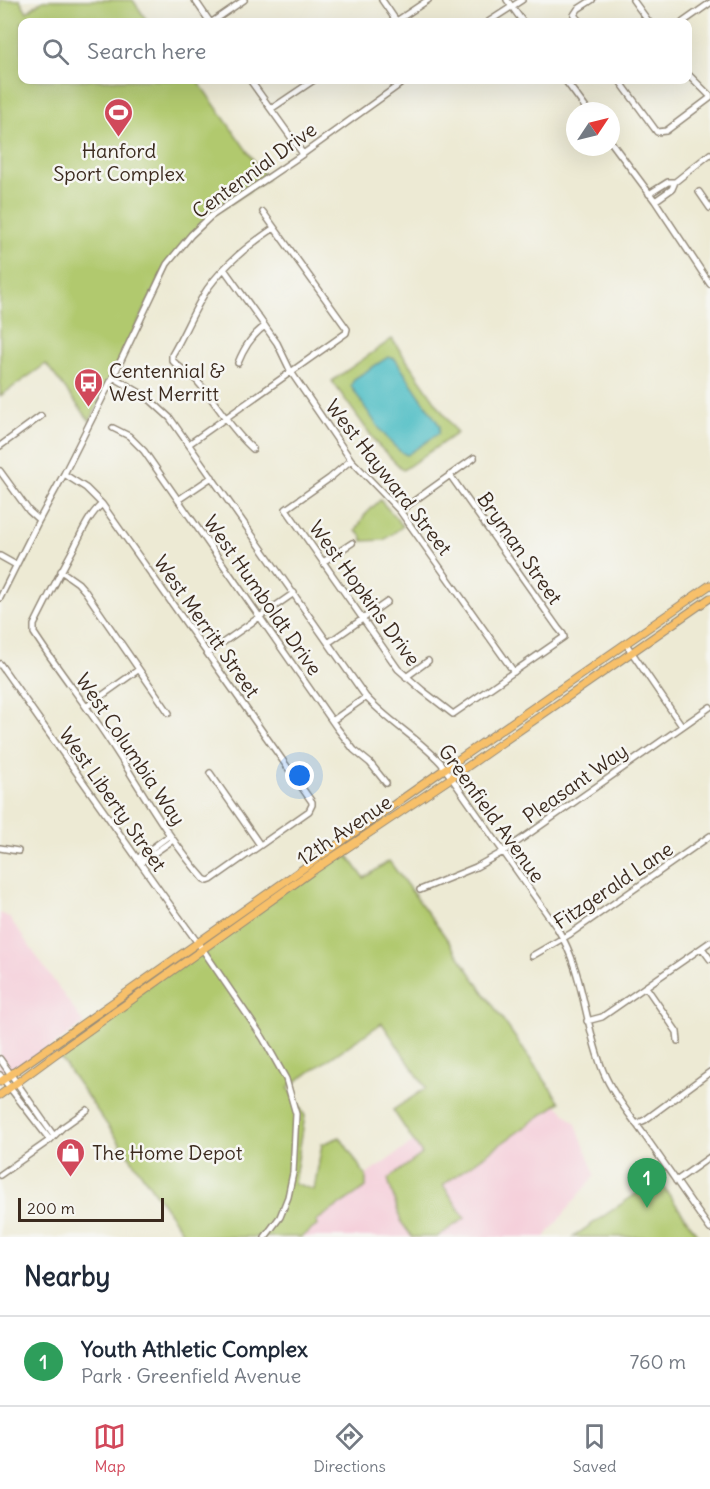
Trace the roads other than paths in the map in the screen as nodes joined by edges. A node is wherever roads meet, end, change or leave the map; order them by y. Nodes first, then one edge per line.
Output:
1 (195, 0) edge
2 (244, 0) edge
3 (382, 0) edge
4 (428, 0) edge
5 (507, 0) edge
6 (522, 0) edge
7 (592, 0) edge
8 (633, 0) edge
9 (710, 3) edge
10 (512, 7) junction
11 (208, 18) edge
12 (217, 18) edge
13 (393, 18) edge
14 (402, 18) edge
15 (494, 18) edge
16 (520, 18) edge
17 (577, 18) edge
18 (646, 18) edge
19 (689, 18) edge
20 (692, 79) edge
21 (253, 84) edge
22 (308, 84) edge
23 (400, 84) edge
24 (568, 84) edge
25 (622, 84) edge
26 (710, 97) edge
27 (581, 102) edge
28 (271, 109) junction
29 (303, 154) junction
30 (620, 154) edge
31 (710, 154) edge
32 (675, 182) junction
33 (699, 192) dead end
34 (649, 194) junction
35 (654, 201) junction
36 (710, 208) edge
37 (263, 212) dead end
38 (274, 228) junction
39 (224, 269) junction
40 (710, 284) edge
41 (265, 326) junction
42 (238, 363) dead end
43 (291, 372) junction
44 (113, 377) junction
45 (41, 416) dead end
46 (225, 418) junction
47 (113, 428) dead end
48 (189, 444) junction
49 (0, 446) edge
50 (253, 449) dead end
51 (474, 458) dead end
52 (351, 460) junction
53 (0, 471) edge
54 (64, 474) junction
55 (450, 475) junction
56 (212, 477) junction
57 (178, 500) junction
58 (102, 504) junction
59 (400, 510) junction
60 (39, 520) junction
61 (352, 543) dead end
62 (0, 556) edge
63 (323, 562) junction
64 (16, 565) junction
65 (61, 571) junction
66 (710, 585) edge
67 (294, 593) junction
68 (0, 598) edge
69 (710, 598) edge
70 (387, 602) dead end
71 (260, 617) junction
72 (363, 619) junction
73 (328, 643) junction
74 (626, 644) junction
75 (631, 652) junction
76 (208, 653) junction
77 (428, 661) dead end
78 (0, 664) edge
79 (138, 670) junction
80 (514, 672) junction
81 (406, 677) junction
82 (366, 697) junction
83 (86, 706) junction
84 (710, 707) edge
85 (169, 713) dead end
86 (332, 721) junction
87 (682, 726) junction
88 (445, 769) junction
89 (210, 773) dead end
90 (451, 778) junction
91 (386, 783) dead end
92 (710, 836) edge
93 (172, 837) junction
94 (260, 845) junction
95 (0, 848) edge
96 (18, 851) dead end
97 (503, 852) junction
98 (139, 861) junction
99 (420, 890) dead end
100 (563, 937) junction
101 (710, 942) edge
102 (198, 943) junction
103 (702, 948) junction
104 (203, 950) junction
105 (532, 956) dead end
106 (710, 959) edge
107 (646, 987) junction
108 (587, 1022) junction
109 (79, 1027) junction
110 (678, 1041) dead end
111 (53, 1056) junction
112 (0, 1059) edge
113 (710, 1072) edge
114 (10, 1075) junction
115 (1, 1079) edge
116 (13, 1085) junction
117 (0, 1095) edge
118 (87, 1110) dead end
119 (636, 1124) junction
120 (52, 1138) junction
121 (710, 1157) edge
122 (0, 1175) edge
123 (676, 1181) junction
124 (710, 1229) edge
125 (265, 1237) edge

1 - 11 street
2 - 12 street
3 - 13 street
4 - 14 street
5 - 10 street
6 - 10 street
7 - 17 street
8 - 18 street
9 - 19 street
10 - 15 street
10 - 16 street
20 - 26 street
21 - 28 street
22 - 28 street
23 - 29 street, Centennial Drive
24 - 27 street
25 - 26 street
28 - 29 street
29 - 44 street, Centennial Drive
30 - 34 street
31 - 32 street
32 - 34 street
32 - 35 street
33 - 36 street
34 - 35 street
35 - 40 street
37 - 38 street
38 - 39 street
38 - 43 street
39 - 41 street, West Hayward Street
39 - 46 street
41 - 42 street
41 - 43 street, West Hayward Street
43 - 46 street
43 - 52 street, West Hayward Street
44 - 48 street, Greenfield Avenue
44 - 54 street, Centennial Drive
45 - 49 street
46 - 48 street
46 - 50 street
47 - 57 street, West Humboldt Drive
48 - 56 street, Greenfield Avenue
51 - 55 street
52 - 59 street, West Hayward Street
52 - 63 street, West Hopkins Drive
53 - 60 street
54 - 58 street, West Merritt Street
54 - 60 street, Centennial Drive
55 - 59 street
55 - 80 street, Bryman Street
56 - 57 street
56 - 67 street, Greenfield Avenue
57 - 71 street, West Humboldt Drive
58 - 65 street
58 - 76 street, West Merritt Street
59 - 80 street, West Hayward Street
60 - 64 street, Centennial Drive
61 - 63 street
62 - 64 street
63 - 72 street, West Hopkins Drive
64 - 68 street, Centennial Drive
65 - 79 street
65 - 83 street, West Columbia Way
66 - 74 main road, 12th Avenue
67 - 71 street
67 - 73 street, Greenfield Avenue
69 - 75 main road, 12th Avenue
70 - 72 street
71 - 76 street
71 - 86 street, West Humboldt Drive
72 - 73 street
72 - 81 street, West Hopkins Drive
73 - 82 street, Greenfield Avenue
74 - 75 street
74 - 88 main road, 12th Avenue
75 - 87 street
75 - 90 main road, 12th Avenue
76 - 94 street, West Merritt Street
77 - 81 street
78 - 98 street, West Liberty Street
79 - 83 street
79 - 85 street
80 - 81 street, West Hopkins Drive
82 - 86 street
82 - 88 street, Greenfield Avenue
83 - 93 street, West Columbia Way
84 - 87 street, Pleasant Way
86 - 91 street, West Humboldt Drive
87 - 97 street, Pleasant Way
88 - 90 street, Greenfield Avenue
88 - 102 main road, 12th Avenue
89 - 94 street
90 - 97 street, Greenfield Avenue
90 - 104 main road, 12th Avenue
92 - 100 street, Fitzgerald Lane
93 - 94 street, West Columbia Way
93 - 98 street
95 - 96 street
97 - 99 street, Pleasant Way
97 - 100 street, Greenfield Avenue
98 - 102 street, West Liberty Street
100 - 105 street, Fitzgerald Lane
100 - 108 street, Greenfield Avenue
101 - 103 street
102 - 104 street, West Liberty Street
102 - 109 main road, 12th Avenue
103 - 106 street
103 - 107 street
104 - 111 main road, 12th Avenue
104 - 125 street, West Liberty Street
107 - 108 street
107 - 110 street
108 - 119 street, Greenfield Avenue
109 - 111 main road
109 - 114 main road, 12th Avenue
111 - 116 main road, 12th Avenue
112 - 114 street
113 - 119 street
114 - 115 main road, 12th Avenue
114 - 116 street
115 - 116 street
116 - 117 main road, 12th Avenue
116 - 120 street
118 - 120 street
119 - 123 street, Greenfield Avenue
120 - 122 street
121 - 123 street
123 - 124 street, Greenfield Avenue

